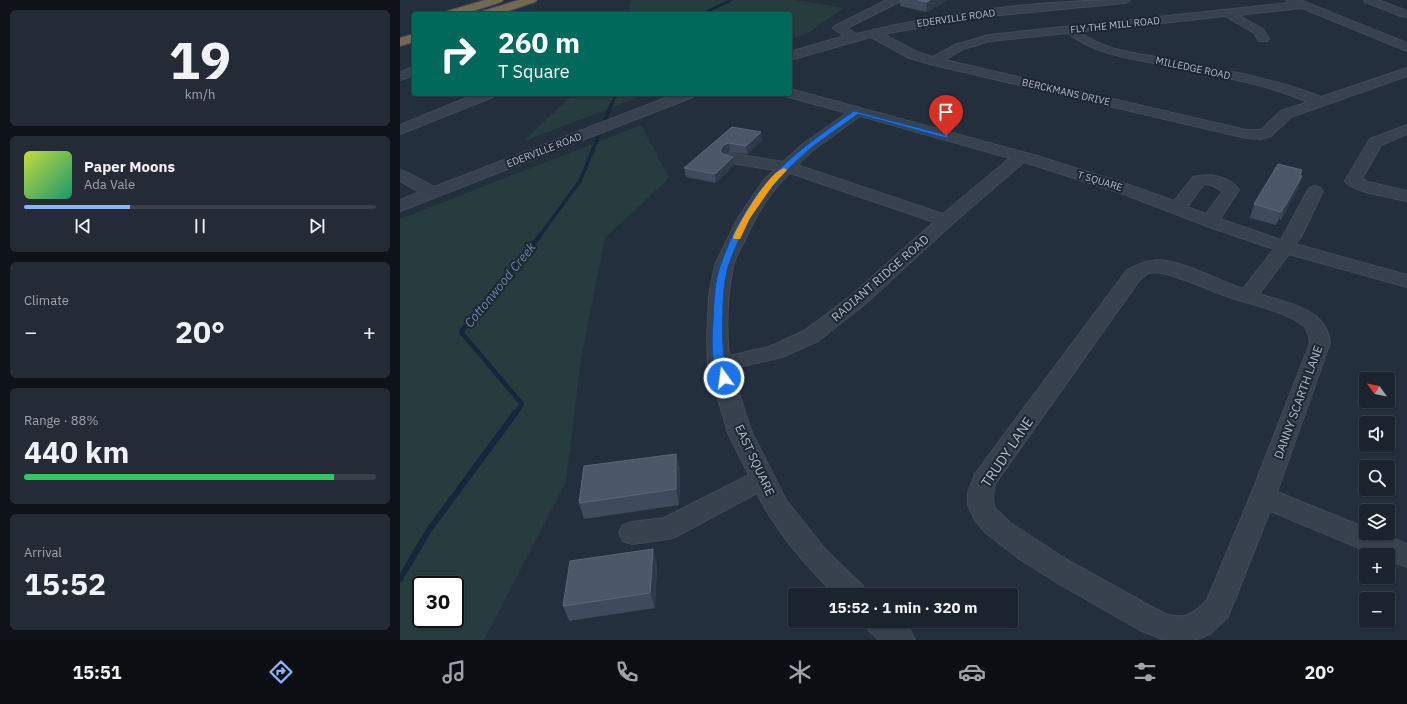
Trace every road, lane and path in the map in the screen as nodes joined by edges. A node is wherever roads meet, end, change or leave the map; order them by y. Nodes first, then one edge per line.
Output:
1 (497, 0) edge
2 (531, 0) edge
3 (895, 0) edge
4 (1025, 0) edge
5 (1125, 0) edge
6 (1369, 0) edge
7 (1385, 0) edge
8 (1069, 2) edge
9 (1296, 2) edge
10 (980, 4) dead end
11 (1406, 11) edge
12 (458, 12) edge
13 (493, 12) edge
14 (1227, 13) junction
15 (969, 16) junction
16 (412, 27) edge
17 (400, 30) edge
18 (1070, 30) junction
19 (878, 31) junction
20 (853, 37) junction
21 (412, 39) edge
22 (1263, 39) dead end
23 (400, 42) edge
24 (1407, 46) edge
25 (792, 55) edge
26 (934, 62) junction
27 (412, 72) edge
28 (1407, 72) edge
29 (400, 76) edge
30 (792, 94) edge
31 (483, 96) edge
32 (683, 96) edge
33 (1320, 102) junction
34 (857, 112) junction
35 (1407, 129) edge
36 (400, 130) edge
37 (1021, 157) junction
38 (730, 158) edge
39 (787, 167) junction
40 (400, 175) edge
41 (1315, 191) dead end
42 (433, 193) junction
43 (1407, 196) edge
44 (400, 206) edge
45 (1177, 208) junction
46 (946, 220) junction
47 (1210, 221) junction
48 (1283, 247) junction
49 (1157, 266) joint
50 (1407, 281) edge
51 (1247, 297) junction
52 (719, 365) junction
53 (763, 479) junction
54 (1263, 497) junction
55 (632, 533) dead end
56 (1407, 556) edge
57 (846, 588) edge
58 (886, 628) edge
59 (1194, 628) joint
60 (900, 640) edge

1 - 12 highway
2 - 13 highway
3 - 20 street
4 - 10 street
5 - 8 street, EDERVILLE ROAD
6 - 11 street
7 - 11 street
8 - 15 street, EDERVILLE ROAD
9 - 14 street, FLY THE MILL ROAD
9 - 24 street
14 - 18 street, FLY THE MILL ROAD
14 - 22 street
15 - 19 street, EDERVILLE ROAD
15 - 19 street, BERCKMANS DRIVE
16 - 17 highway
18 - 26 street, FLY THE MILL ROAD
18 - 33 street, MILLEDGE ROAD
19 - 20 street, EDERVILLE ROAD
19 - 26 street, BERCKMANS DRIVE
20 - 25 street, EDERVILLE ROAD
21 - 23 highway
26 - 33 street, BERCKMANS DRIVE
27 - 29 street
28 - 33 street
30 - 34 street, T SQUARE
31 - 36 street
32 - 42 street, EDERVILLE ROAD
34 - 37 street, T SQUARE
34 - 39 street, EAST SQUARE
35 - 43 street
37 - 45 street, T SQUARE
37 - 46 street, RADIANT RIDGE ROAD
38 - 39 street
39 - 46 street
39 - 52 street, EAST SQUARE
40 - 42 street
41 - 48 street
42 - 44 street, EDERVILLE ROAD
45 - 47 street, T SQUARE
45 - 47 street
46 - 52 street, RADIANT RIDGE ROAD
47 - 48 street, T SQUARE
48 - 50 street, T SQUARE
48 - 51 street
49 - 51 street, DANNY SCARTH LANE
49 - 59 street, TRUDY LANE
51 - 54 street, DANNY SCARTH LANE
52 - 53 street, EAST SQUARE
53 - 55 street
53 - 57 street, EAST SQUARE
54 - 56 street
54 - 59 street, DANNY SCARTH LANE
58 - 60 street

